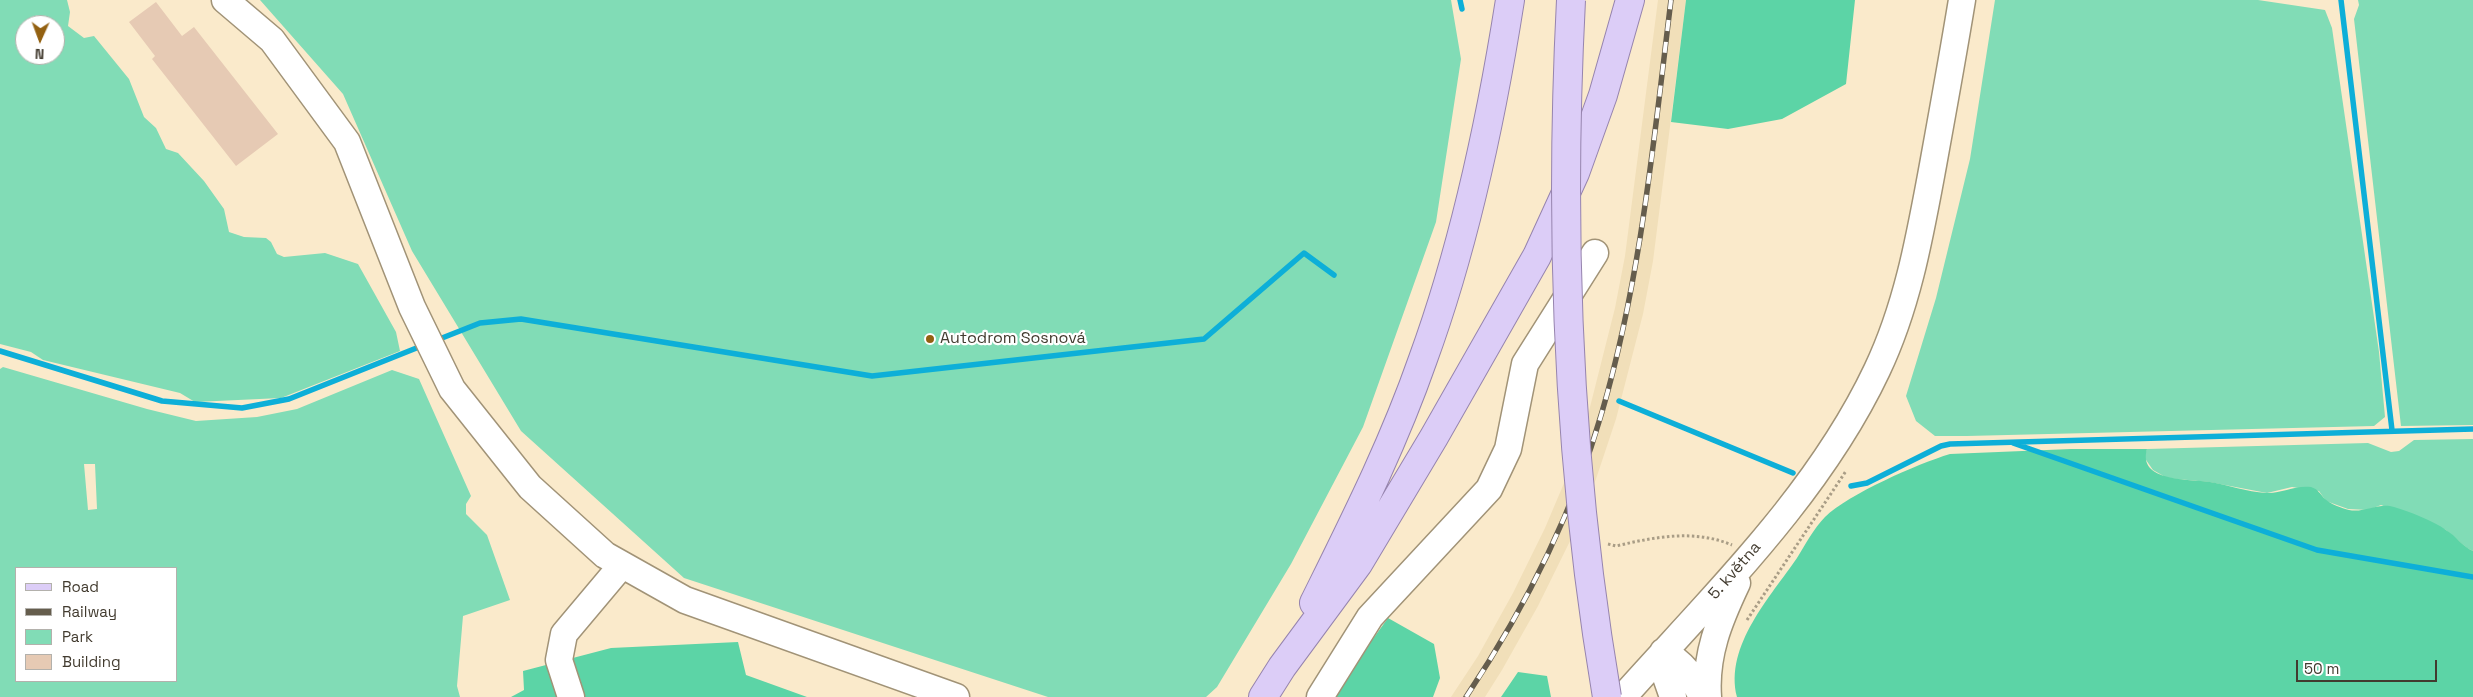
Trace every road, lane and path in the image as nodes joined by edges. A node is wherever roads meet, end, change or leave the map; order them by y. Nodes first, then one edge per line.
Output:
1 (225, 0) edge
2 (1510, 0) edge
3 (1571, 0) edge
4 (1630, 0) edge
5 (1962, 0) edge
6 (1595, 253) dead end
7 (1606, 543) dead end
8 (1750, 554) junction
9 (622, 565) junction
10 (1663, 652) junction
11 (1282, 667) junction
12 (571, 697) edge
13 (956, 697) edge
14 (1263, 697) edge
15 (1320, 697) edge
16 (1607, 697) edge
17 (1623, 697) edge
18 (1673, 697) edge
19 (1702, 697) edge
20 (1708, 697) edge

1 - 9 street
2 - 11 main road
3 - 16 main road, bridge
4 - 11 main road
5 - 8 street, 5. května
6 - 15 street
7 - 8 path
8 - 10 street, 5. května
8 - 20 street
9 - 12 street
9 - 13 street
10 - 17 street, 5. května
10 - 18 street
10 - 19 street
11 - 14 main road

